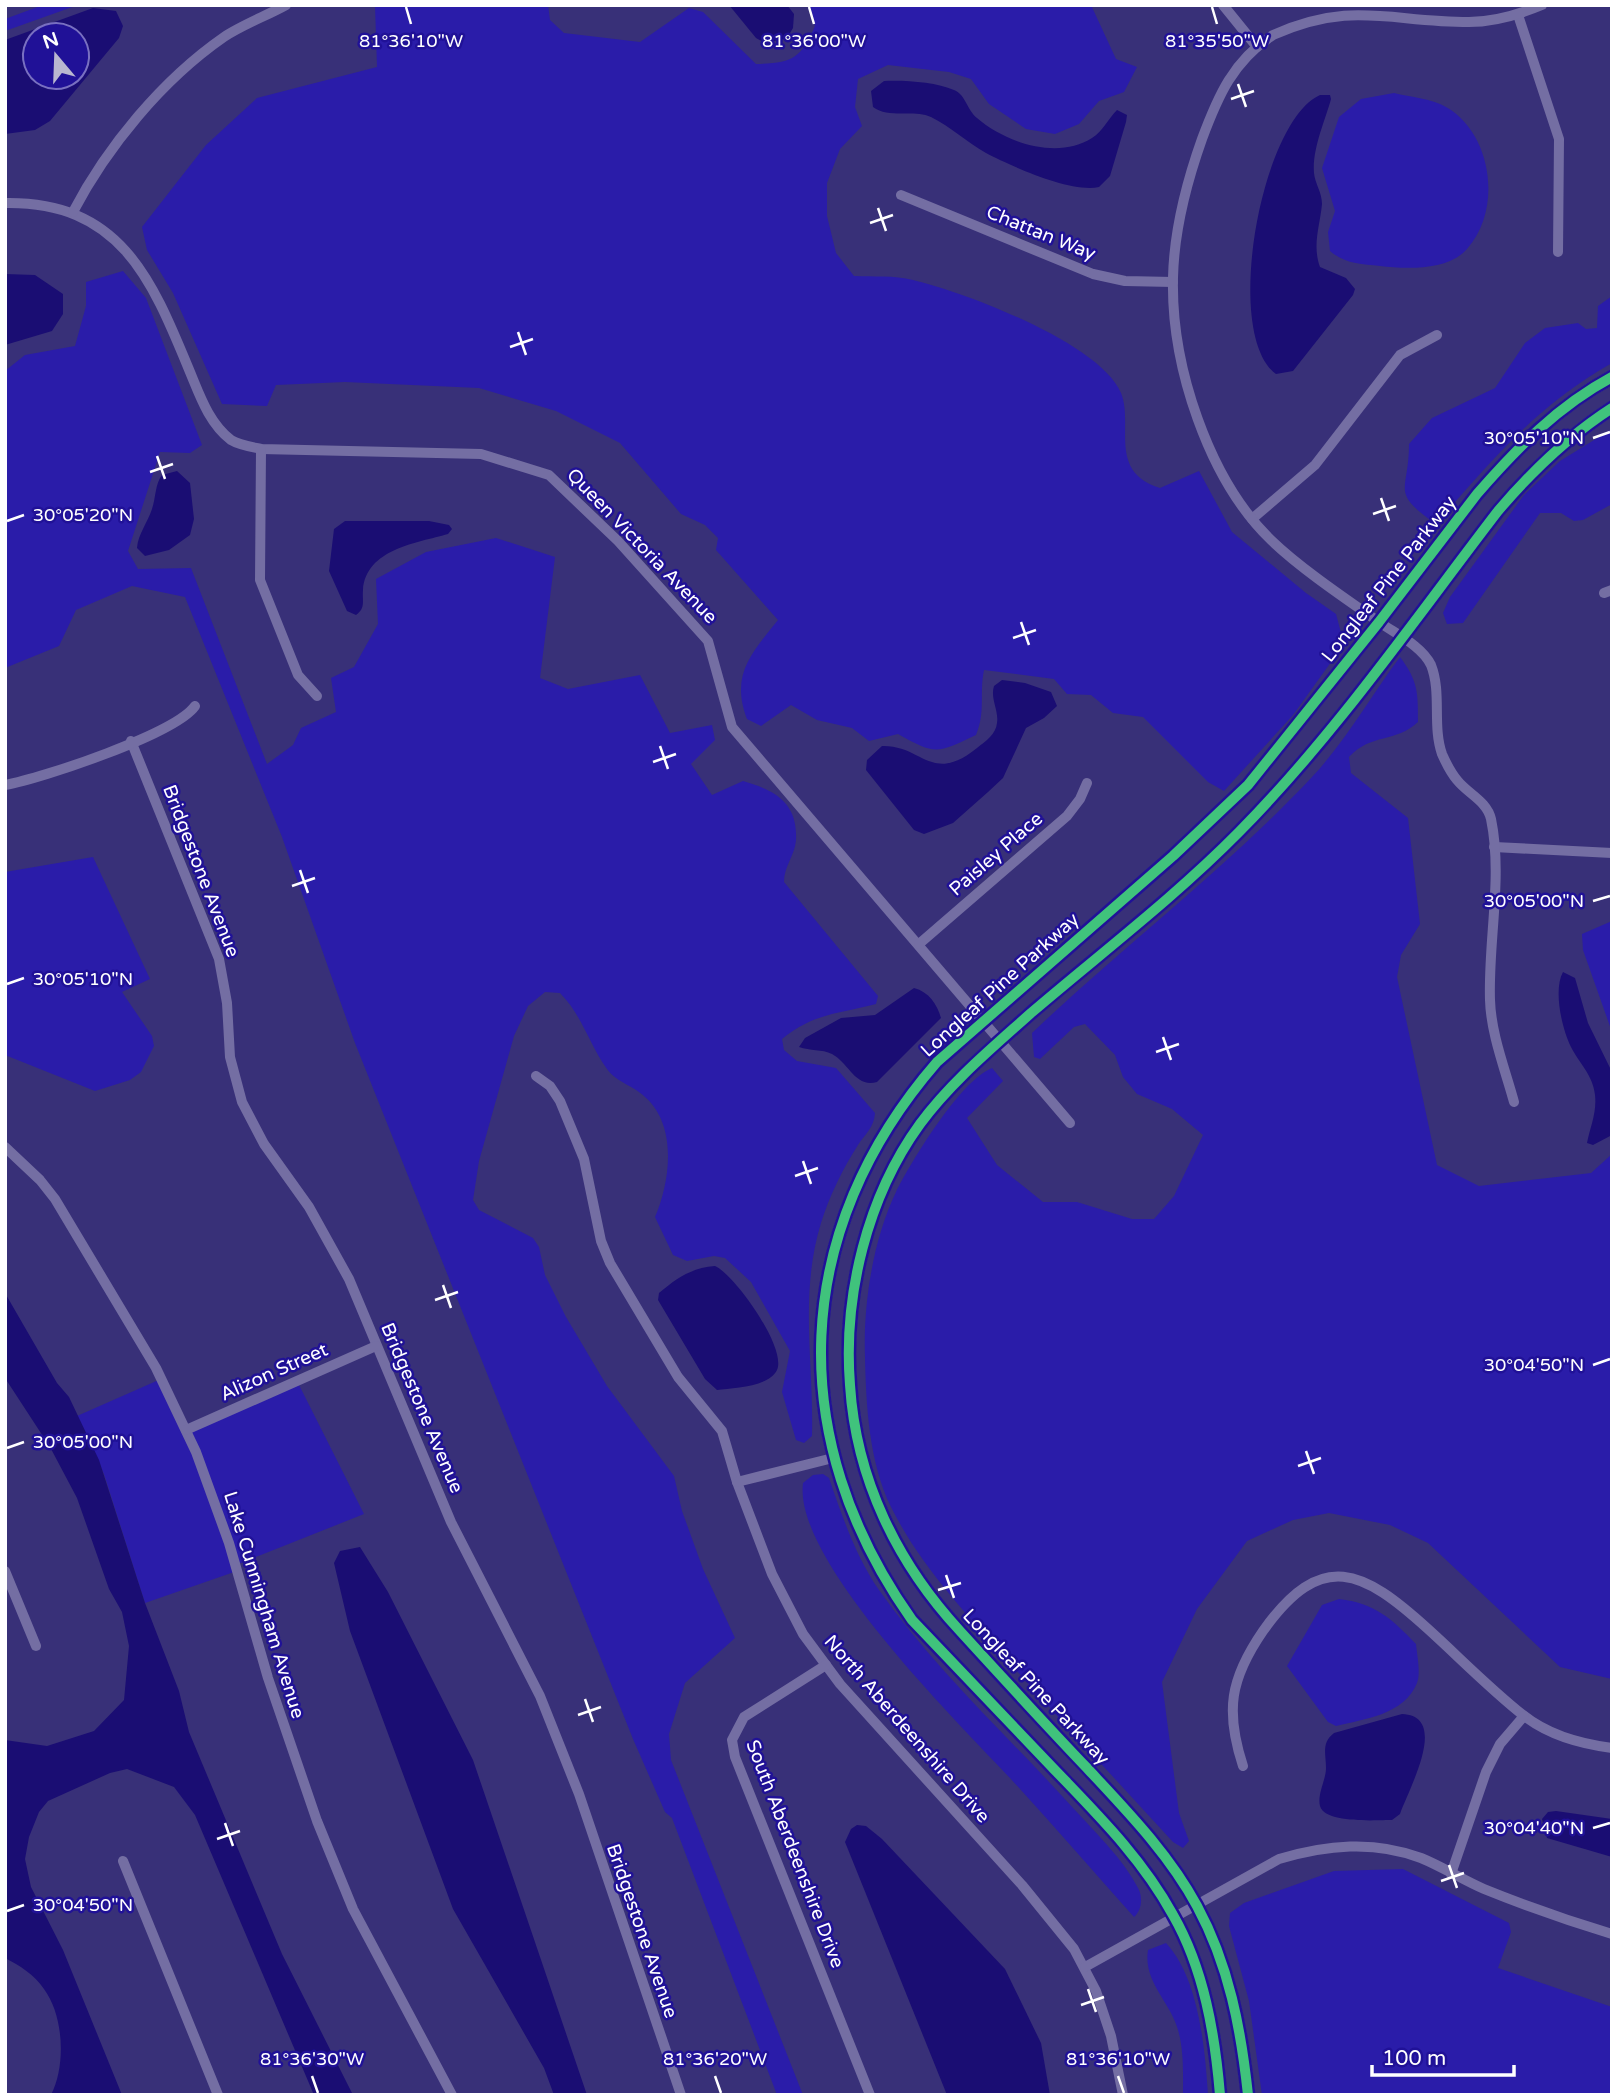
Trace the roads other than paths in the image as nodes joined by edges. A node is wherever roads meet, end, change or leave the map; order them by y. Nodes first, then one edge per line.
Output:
1 (286, 5) edge
2 (1223, 5) edge
3 (1542, 5) edge
4 (1518, 15) junction
5 (1257, 47) junction
6 (901, 195) dead end
7 (5, 203) edge
8 (73, 212) junction
9 (1558, 253) dead end
10 (1173, 282) junction
11 (1437, 335) dead end
12 (1612, 377) edge
13 (1612, 408) edge
14 (261, 449) junction
15 (1252, 519) junction
16 (1379, 622) junction
17 (1401, 637) junction
18 (317, 696) dead end
19 (195, 706) dead end
20 (131, 741) junction
21 (1087, 783) dead end
22 (5, 785) edge
23 (1494, 847) junction
24 (1612, 853) edge
25 (919, 944) junction
26 (982, 1021) junction
27 (999, 1041) junction
28 (536, 1076) dead end
29 (1514, 1102) dead end
30 (1070, 1123) dead end
31 (5, 1147) edge
32 (376, 1346) junction
33 (186, 1430) junction
34 (833, 1458) junction
35 (737, 1482) junction
36 (5, 1571) edge
37 (36, 1646) dead end
38 (826, 1665) junction
39 (1524, 1716) junction
40 (1612, 1748) edge
41 (1243, 1766) dead end
42 (122, 1861) dead end
43 (1451, 1874) junction
44 (1197, 1905) junction
45 (1175, 1917) junction
46 (1612, 1934) edge
47 (1085, 1967) junction
48 (218, 2095) edge
49 (452, 2095) edge
50 (681, 2095) edge
51 (870, 2095) edge
52 (1123, 2095) edge
53 (1220, 2095) edge
54 (1248, 2095) edge

1 - 8 street
2 - 5 street
3 - 4 street
4 - 5 street
4 - 9 street
5 - 10 street
6 - 10 street, Chattan Way
7 - 8 street, Queen Victoria Avenue
8 - 14 street, Queen Victoria Avenue
10 - 15 street
11 - 15 street
12 - 16 main road, Longleaf Pine Parkway
13 - 17 main road, Longleaf Pine Parkway
14 - 18 street
14 - 25 street, Queen Victoria Avenue
15 - 16 street
16 - 17 street
16 - 26 main road, Longleaf Pine Parkway
17 - 23 street
17 - 27 main road, Longleaf Pine Parkway
19 - 20 street
20 - 22 street
20 - 32 street, Bridgestone Avenue
21 - 25 street, Paisley Place
23 - 24 street
23 - 29 street
25 - 26 street, Queen Victoria Avenue
26 - 27 street, Queen Victoria Avenue
26 - 34 main road, Longleaf Pine Parkway
27 - 30 street, Queen Victoria Avenue
27 - 44 main road, Longleaf Pine Parkway
28 - 35 street, North Aberdeenshire Drive
31 - 33 street, Lake Cunningham Avenue
32 - 33 street, Alizon Street
32 - 50 street, Bridgestone Avenue
33 - 49 street, Lake Cunningham Avenue
34 - 35 street
34 - 45 main road, Longleaf Pine Parkway
35 - 38 street, North Aberdeenshire Drive
36 - 37 street
38 - 47 street, North Aberdeenshire Drive
38 - 51 street, South Aberdeenshire Drive
39 - 40 street
39 - 41 street
39 - 43 street
42 - 48 street
43 - 44 street
43 - 46 street
44 - 45 street
44 - 54 main road, Longleaf Pine Parkway
45 - 47 street
45 - 53 main road, Longleaf Pine Parkway
47 - 52 street, North Aberdeenshire Drive

